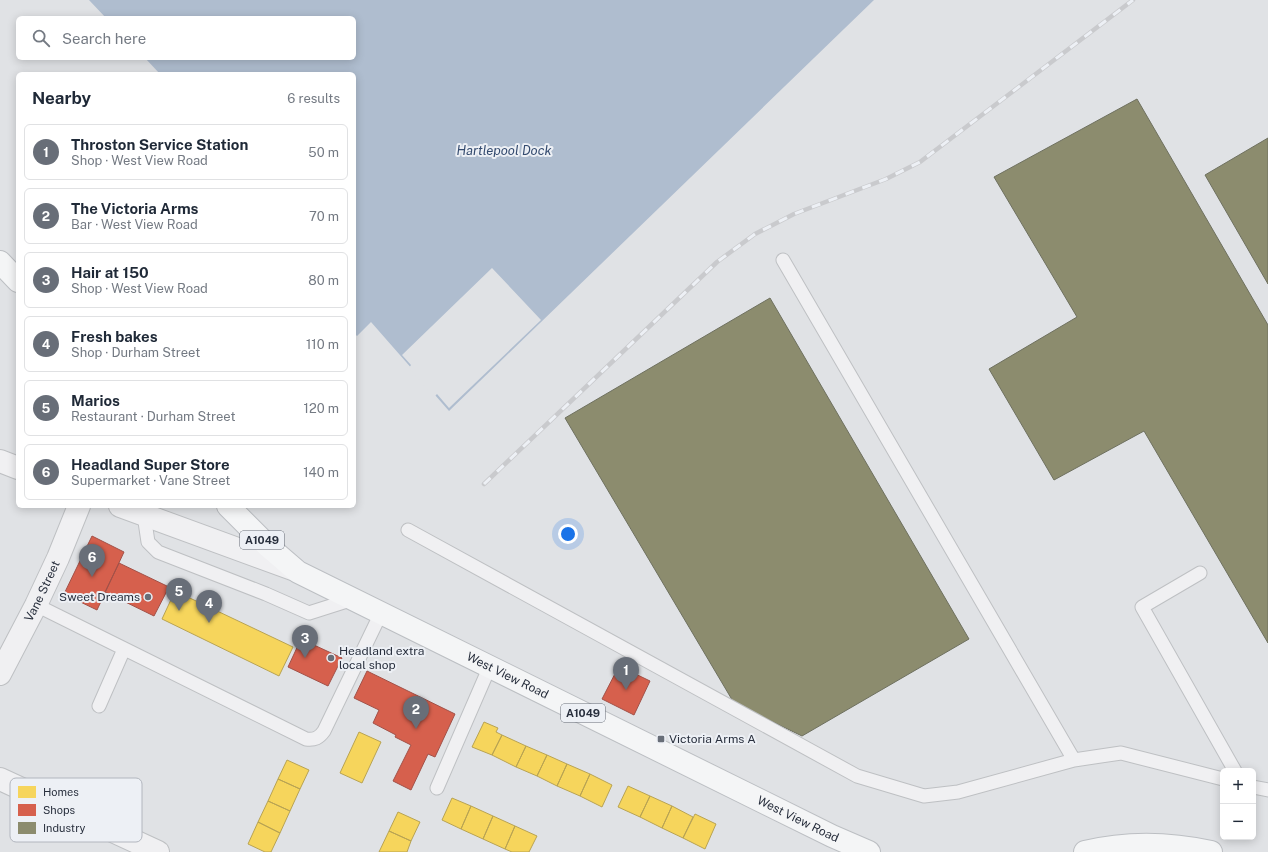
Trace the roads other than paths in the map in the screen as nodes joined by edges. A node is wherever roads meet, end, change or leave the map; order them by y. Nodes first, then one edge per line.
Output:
1 (783, 260) dead end
2 (0, 262) edge
3 (16, 279) edge
4 (0, 461) edge
5 (16, 467) edge
6 (78, 508) edge
7 (125, 508) edge
8 (230, 508) edge
9 (144, 515) junction
10 (408, 530) dead end
11 (298, 572) junction
12 (1200, 572) dead end
13 (353, 598) junction
14 (36, 605) junction
15 (381, 613) junction
16 (124, 649) junction
17 (490, 666) junction
18 (0, 674) edge
19 (99, 706) dead end
20 (1074, 760) junction
21 (1233, 768) edge
22 (1220, 778) edge
23 (0, 779) edge
24 (10, 784) edge
25 (437, 788) dead end
26 (1256, 788) edge
27 (1268, 790) edge
28 (136, 842) edge
29 (158, 852) edge
30 (869, 852) edge
31 (1084, 852) edge
32 (1211, 852) edge

1 - 20 lane
2 - 3 main road
4 - 5 street
6 - 14 street, Vane Street
7 - 9 street
8 - 11 main road, West View Road / A1049
9 - 11 street
9 - 13 lane
10 - 20 lane
11 - 13 main road, West View Road / A1049
12 - 21 lane
13 - 15 main road, West View Road / A1049
14 - 16 lane
14 - 18 street, Vane Street
15 - 16 lane
15 - 17 main road, West View Road / A1049
16 - 19 lane
17 - 25 lane
17 - 30 main road, West View Road / A1049
20 - 22 lane
23 - 24 street
26 - 27 lane
28 - 29 street
31 - 32 main road

